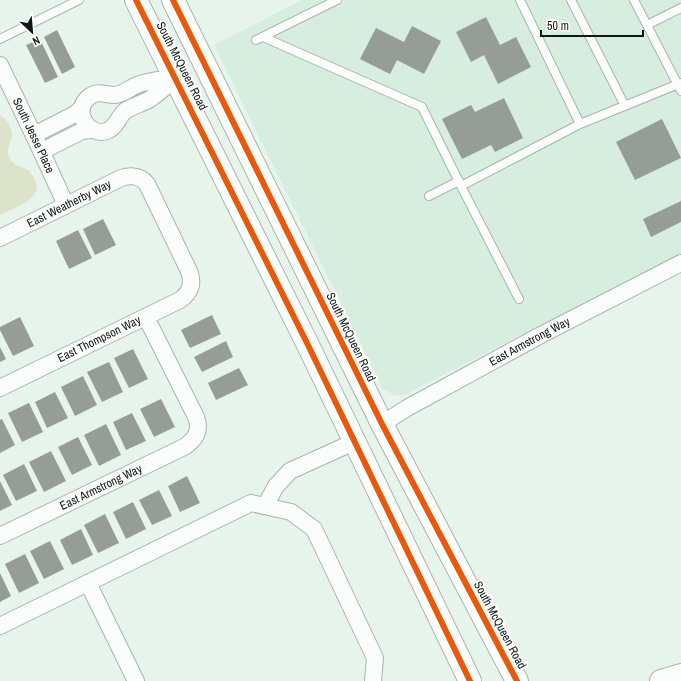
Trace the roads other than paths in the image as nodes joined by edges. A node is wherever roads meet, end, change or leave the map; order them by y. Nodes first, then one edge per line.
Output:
1 (79, 0) edge
2 (136, 0) edge
3 (173, 0) edge
4 (337, 0) edge
5 (520, 0) edge
6 (571, 0) edge
7 (634, 0) edge
8 (681, 8) edge
9 (647, 25) junction
10 (0, 39) edge
11 (205, 65) junction
12 (0, 67) edge
13 (176, 78) junction
14 (680, 86) edge
15 (625, 106) junction
16 (82, 108) junction
17 (580, 124) junction
18 (92, 130) junction
19 (34, 135) junction
20 (42, 151) junction
21 (460, 184) junction
22 (429, 196) dead end
23 (66, 205) junction
24 (0, 238) edge
25 (681, 264) edge
26 (192, 284) joint
27 (519, 299) dead end
28 (146, 317) junction
29 (0, 388) edge
30 (382, 424) junction
31 (354, 442) junction
32 (265, 506) junction
33 (0, 536) edge
34 (88, 583) junction
35 (0, 626) edge
36 (681, 676) edge
37 (136, 681) edge
38 (373, 681) edge
39 (470, 681) edge
40 (517, 681) edge
41 (660, 681) edge

1 - 10 lane
2 - 13 main road, South McQueen Road
3 - 11 main road, South McQueen Road
4 - 21 lane
5 - 17 lane
6 - 15 lane
7 - 9 lane
8 - 9 lane
9 - 14 lane
11 - 13 main road
11 - 30 main road, South McQueen Road
12 - 19 street, South Jesse Place
13 - 16 street
13 - 18 street
13 - 31 main road, South McQueen Road
14 - 15 lane
15 - 17 lane
16 - 18 street
16 - 19 street
17 - 21 lane
18 - 20 street
19 - 20 street, South Jesse Place
20 - 23 street, South Jesse Place
21 - 22 lane
21 - 27 lane
23 - 24 street, East Weatherby Way
23 - 26 street, East Weatherby Way
25 - 30 street, East Armstrong Way
26 - 28 street, East Thompson Way
28 - 29 street, East Thompson Way
28 - 33 street, East Armstrong Way
30 - 31 main road
30 - 40 main road, South McQueen Road
31 - 32 street
31 - 39 main road, South McQueen Road
32 - 34 street
32 - 38 street
34 - 35 street
34 - 37 street
36 - 41 main road

